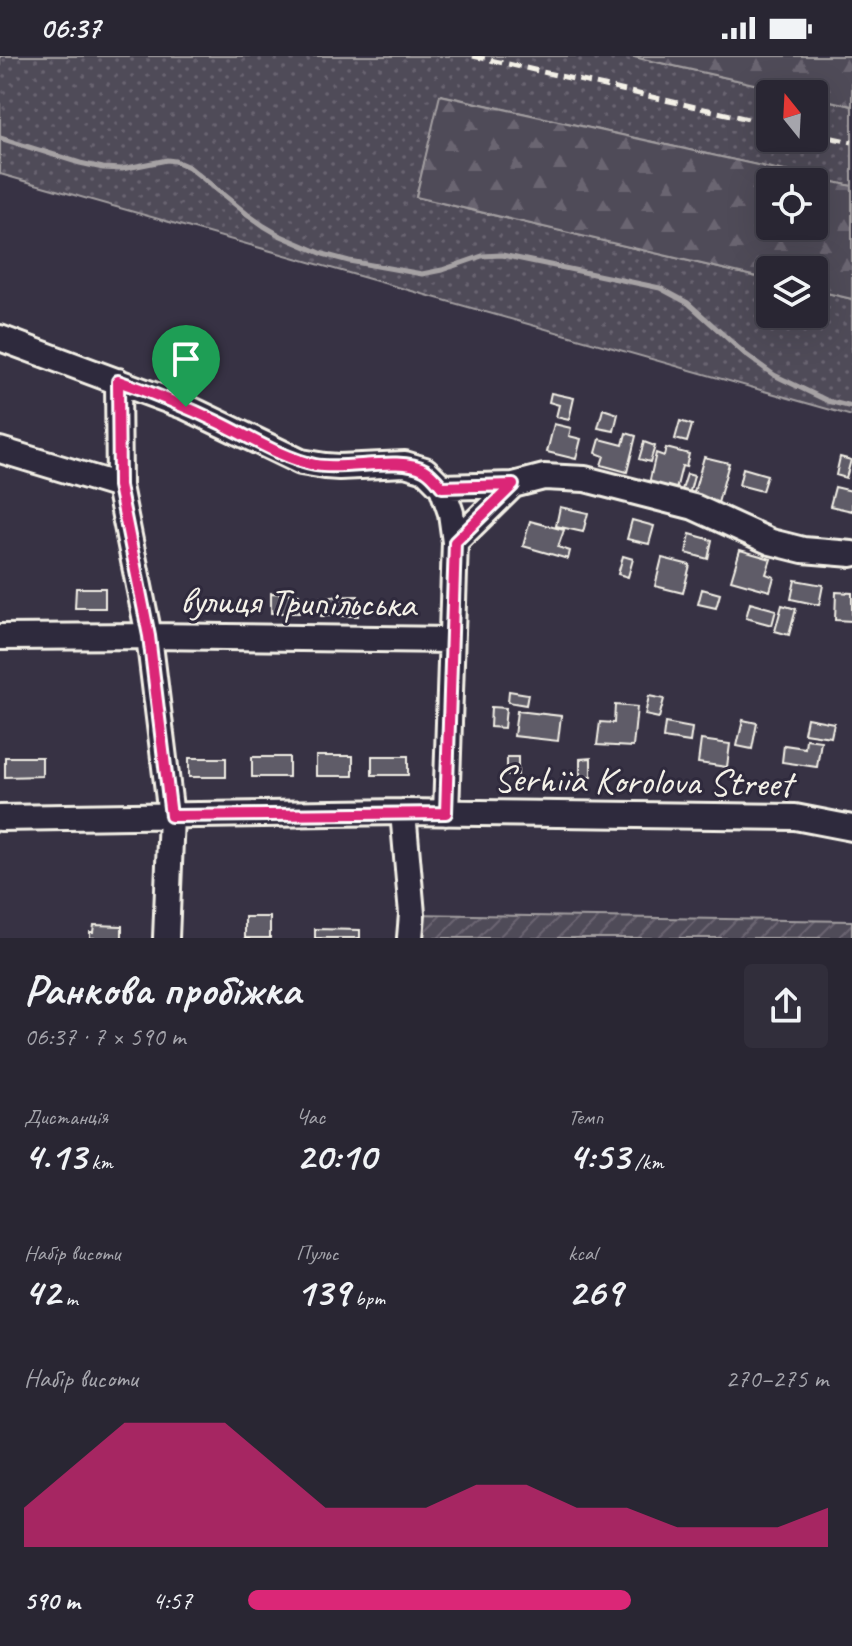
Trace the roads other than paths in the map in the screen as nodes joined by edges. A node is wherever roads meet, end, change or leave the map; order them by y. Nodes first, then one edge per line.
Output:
1 (0, 338) edge
2 (118, 381) junction
3 (0, 450) edge
4 (513, 485) junction
5 (119, 486) junction
6 (442, 487) junction
7 (455, 542) junction
8 (852, 554) edge
9 (149, 636) junction
10 (0, 637) edge
11 (451, 640) junction
12 (403, 812) junction
13 (446, 813) junction
14 (171, 816) junction
15 (0, 818) edge
16 (852, 828) edge
17 (166, 938) edge
18 (410, 938) edge

1 - 2 street
2 - 5 street
2 - 6 street
3 - 5 street
4 - 6 street
4 - 7 street
4 - 8 street
5 - 9 street
6 - 7 street
7 - 11 street
9 - 10 street, вулиця Трипільська
9 - 11 street, вулиця Трипільська
9 - 14 street
11 - 13 street
12 - 13 street, Serhiia Korolova Street
12 - 14 street, Serhiia Korolova Street
12 - 18 street
13 - 16 street, Serhiia Korolova Street
14 - 15 street, Serhiia Korolova Street
14 - 17 street

